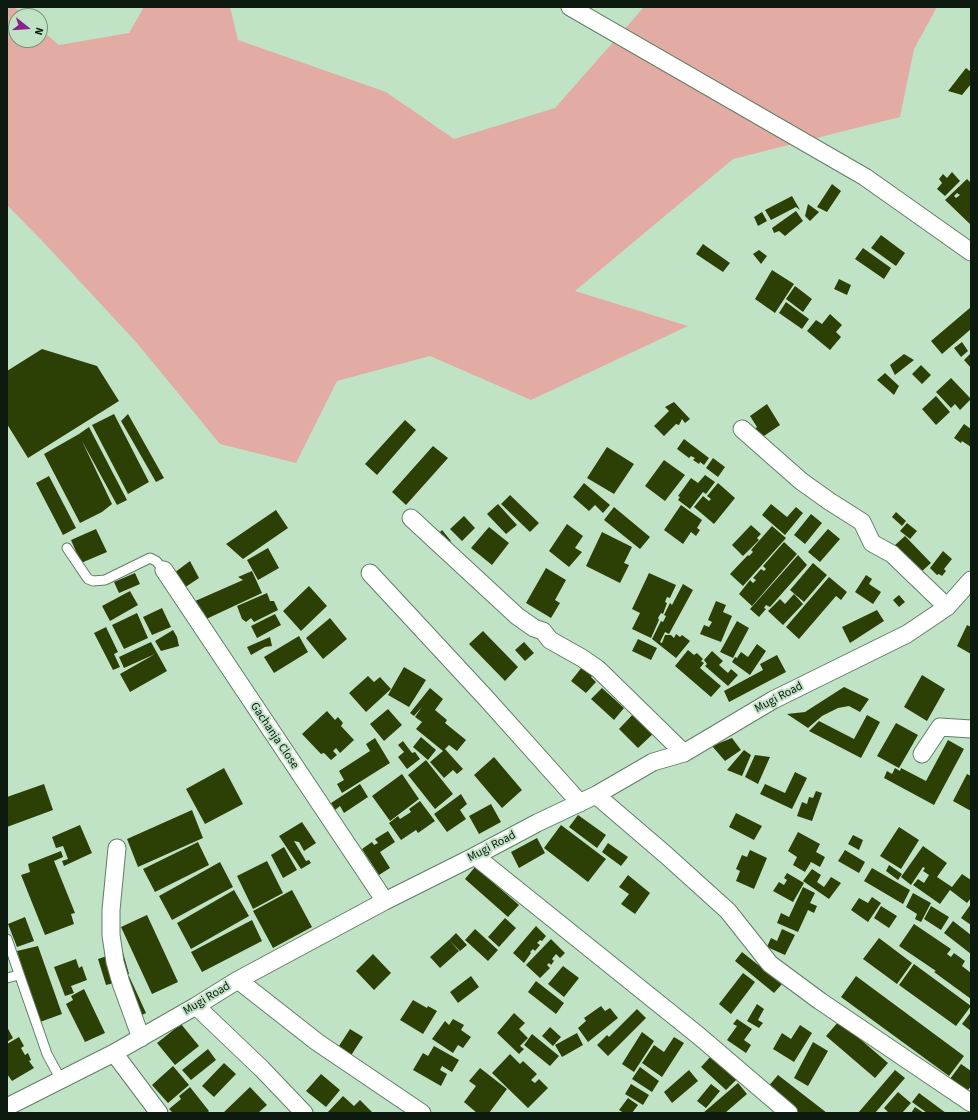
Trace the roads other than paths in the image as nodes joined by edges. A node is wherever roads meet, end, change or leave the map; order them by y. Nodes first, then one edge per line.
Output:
1 (570, 7) edge
2 (971, 252) edge
3 (742, 429) dead end
4 (411, 518) dead end
5 (67, 548) dead end
6 (164, 570) joint
7 (370, 573) dead end
8 (971, 580) edge
9 (947, 607) junction
10 (971, 729) edge
11 (684, 753) junction
12 (922, 754) dead end
13 (596, 795) junction
14 (580, 803) junction
15 (117, 848) dead end
16 (475, 856) junction
17 (385, 901) junction
18 (7, 939) edge
19 (19, 975) junction
20 (7, 978) edge
21 (238, 980) junction
22 (196, 1006) junction
23 (141, 1038) junction
24 (114, 1053) junction
25 (61, 1080) junction
26 (971, 1103) edge
27 (7, 1107) edge
28 (159, 1113) edge
29 (304, 1113) edge
30 (422, 1113) edge
31 (788, 1113) edge

1 - 2 street
3 - 9 street
4 - 11 street
5 - 6 lane
6 - 17 street, Gachanja Close
7 - 14 street
8 - 9 street, Mugi Road
9 - 11 street, Mugi Road
10 - 12 street
11 - 13 street, Mugi Road
13 - 14 street, Mugi Road
13 - 26 street
14 - 16 street, Mugi Road
15 - 23 street
16 - 17 street, Mugi Road
16 - 31 street
17 - 21 street, Mugi Road
18 - 19 lane
19 - 20 lane
19 - 25 lane
21 - 22 street, Mugi Road
21 - 30 street
22 - 23 street, Mugi Road
22 - 29 street
23 - 24 street, Mugi Road
24 - 25 street, Mugi Road
24 - 28 street
25 - 27 street, Mugi Road

